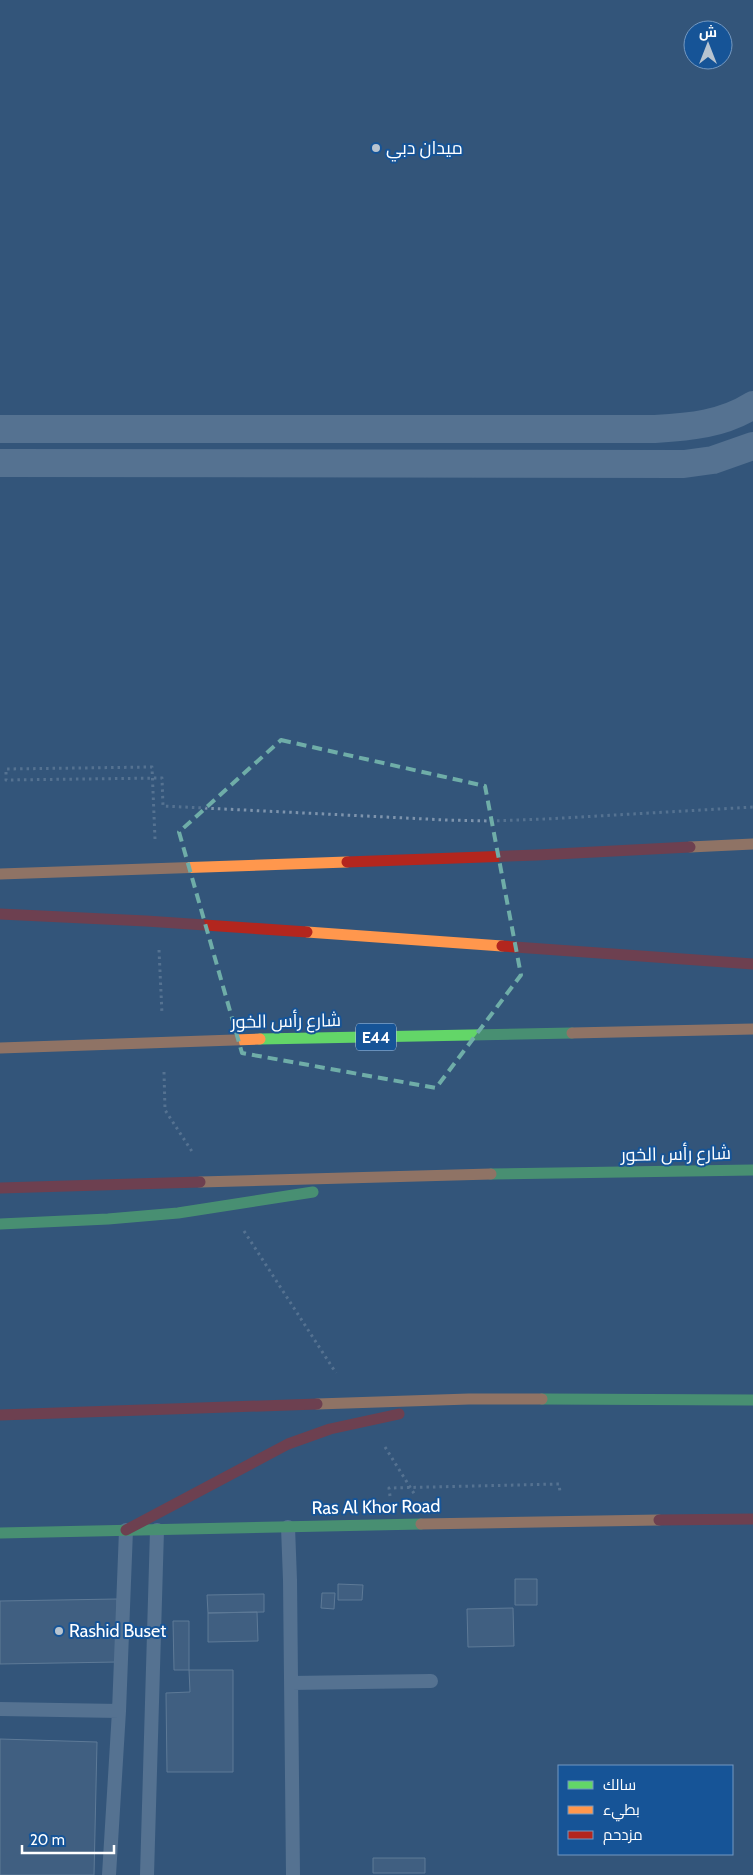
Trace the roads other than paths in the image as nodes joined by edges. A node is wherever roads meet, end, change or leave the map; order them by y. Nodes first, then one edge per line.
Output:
1 (753, 405) edge
2 (0, 429) edge
3 (753, 446) edge
4 (0, 463) edge
5 (753, 844) edge
6 (0, 874) edge
7 (0, 914) edge
8 (753, 964) edge
9 (753, 1030) edge
10 (0, 1048) edge
11 (753, 1170) edge
12 (387, 1176) junction
13 (0, 1188) edge
14 (0, 1224) edge
15 (468, 1399) junction
16 (753, 1400) edge
17 (0, 1415) edge
18 (753, 1520) edge
19 (288, 1527) junction
20 (126, 1530) junction
21 (158, 1530) junction
22 (0, 1533) edge
23 (431, 1681) dead end
24 (291, 1683) junction
25 (0, 1709) edge
26 (120, 1711) junction
27 (109, 1875) edge
28 (147, 1875) edge
29 (293, 1875) edge

1 - 2 street
3 - 4 street
5 - 6 main road
7 - 8 main road
9 - 10 main road, شارع رأس الخور / E44
11 - 12 main road, شارع رأس الخور
12 - 13 main road, شارع رأس الخور
12 - 14 main road
15 - 16 main road
15 - 17 main road
15 - 20 main road
18 - 19 main road, Ras Al Khor Road
19 - 21 main road, Ras Al Khor Road
19 - 24 lane
20 - 21 main road, Ras Al Khor Road
20 - 22 main road, Ras Al Khor Road
20 - 26 lane
21 - 28 lane
23 - 24 lane
24 - 29 lane
25 - 26 lane
26 - 27 lane

